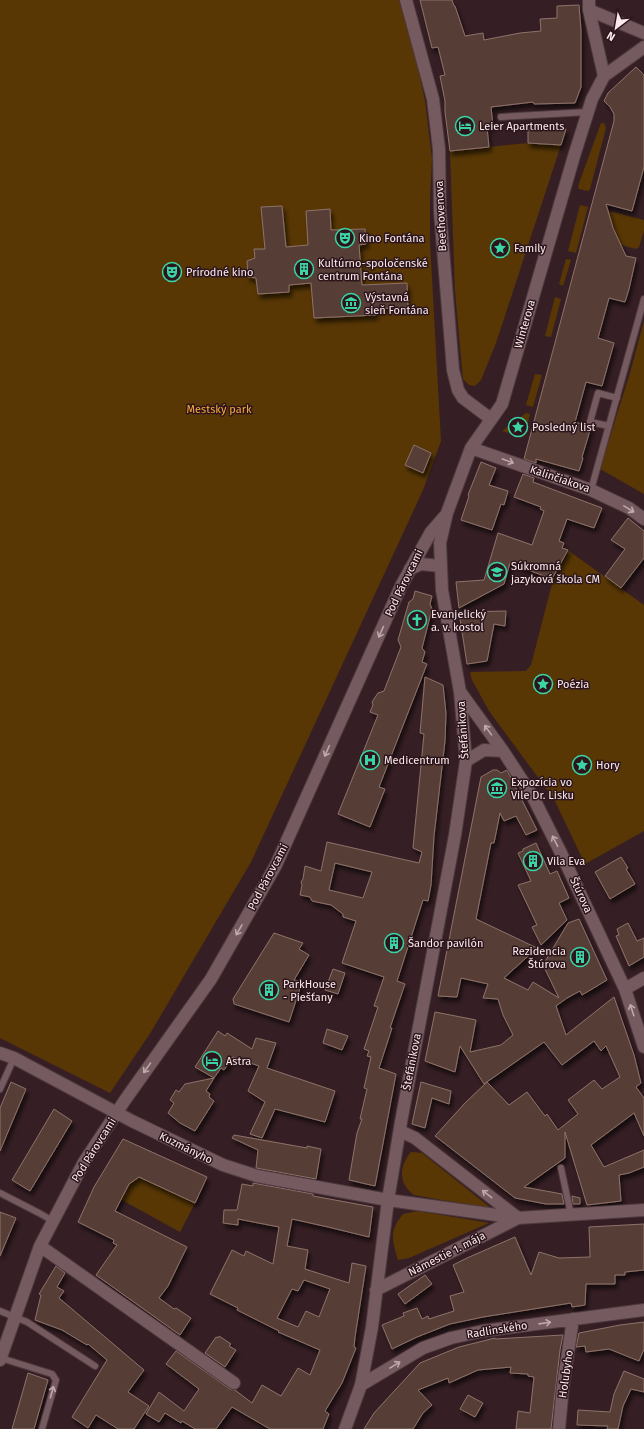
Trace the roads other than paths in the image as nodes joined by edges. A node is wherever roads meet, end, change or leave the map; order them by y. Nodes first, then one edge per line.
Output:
1 (406, 0) edge
2 (589, 5) edge
3 (644, 33) edge
4 (642, 51) edge
5 (604, 76) junction
6 (588, 112) junction
7 (500, 117) dead end
8 (644, 299) edge
9 (617, 398) junction
10 (491, 418) junction
11 (609, 426) junction
12 (471, 448) junction
13 (591, 490) junction
14 (447, 513) junction
15 (644, 519) edge
16 (440, 566) junction
17 (410, 569) junction
18 (460, 692) junction
19 (503, 751) junction
20 (466, 761) junction
21 (644, 978) edge
22 (625, 989) junction
23 (644, 1047) edge
24 (0, 1053) edge
25 (14, 1058) junction
26 (0, 1089) edge
27 (116, 1114) junction
28 (400, 1132) junction
29 (561, 1168) dead end
30 (0, 1194) edge
31 (388, 1200) junction
32 (644, 1210) edge
33 (572, 1215) junction
34 (518, 1218) junction
35 (53, 1221) junction
36 (40, 1246) junction
37 (376, 1290) junction
38 (644, 1310) edge
39 (0, 1311) edge
40 (15, 1316) junction
41 (573, 1319) junction
42 (0, 1359) edge
43 (95, 1366) dead end
44 (234, 1383) dead end
45 (362, 1385) junction
46 (42, 1429) edge
47 (345, 1429) edge
48 (559, 1429) edge

1 - 10 street, Beethovenova
2 - 3 street
2 - 5 street
4 - 5 street, Winterova
5 - 6 street, Winterova
6 - 7 lane
6 - 10 street, Winterova
8 - 9 lane
9 - 11 lane
9 - 11 lane
10 - 12 street, Winterova
11 - 13 lane
12 -> 13 street, Kalinčiakova
12 - 14 street, Winterova
13 -> 15 street, Kalinčiakova
14 - 16 street, Winterova
14 - 17 street, Pod Párovcami
16 - 17 street
16 - 18 street, Winterova
17 -> 27 street, Pod Párovcami
19 -> 18 street, Štúrova
18 - 20 street, Štefánikova
19 - 20 street
22 -> 19 street, Štúrova
20 - 28 street, Štefánikova
21 - 22 street
23 -> 22 street, Štúrova
24 - 25 street, Kuzmányho
25 - 26 lane
25 - 27 street, Kuzmányho
27 - 31 street, Kuzmányho
27 - 35 street, Pod Párovcami
28 - 31 street, Štefánikova
34 -> 28 street
29 - 33 lane
30 - 35 lane
31 - 34 street, Námestie 1. mája
31 - 37 street, Štefánikova
32 - 33 street, Námestie 1. mája
33 - 34 street, Námestie 1. mája
34 - 37 street, Námestie 1. mája
35 - 36 street, Pod Párovcami
36 - 40 street, Pod Párovcami
36 - 44 street
37 - 45 street, Štefánikova
38 - 41 street, Radlinského
39 - 40 lane
40 - 42 street, Pod Párovcami
40 - 43 lane
45 -> 41 street, Radlinského
41 - 48 street, Holubyho
46 -> 42 lane
45 - 47 street, Štefánikova

